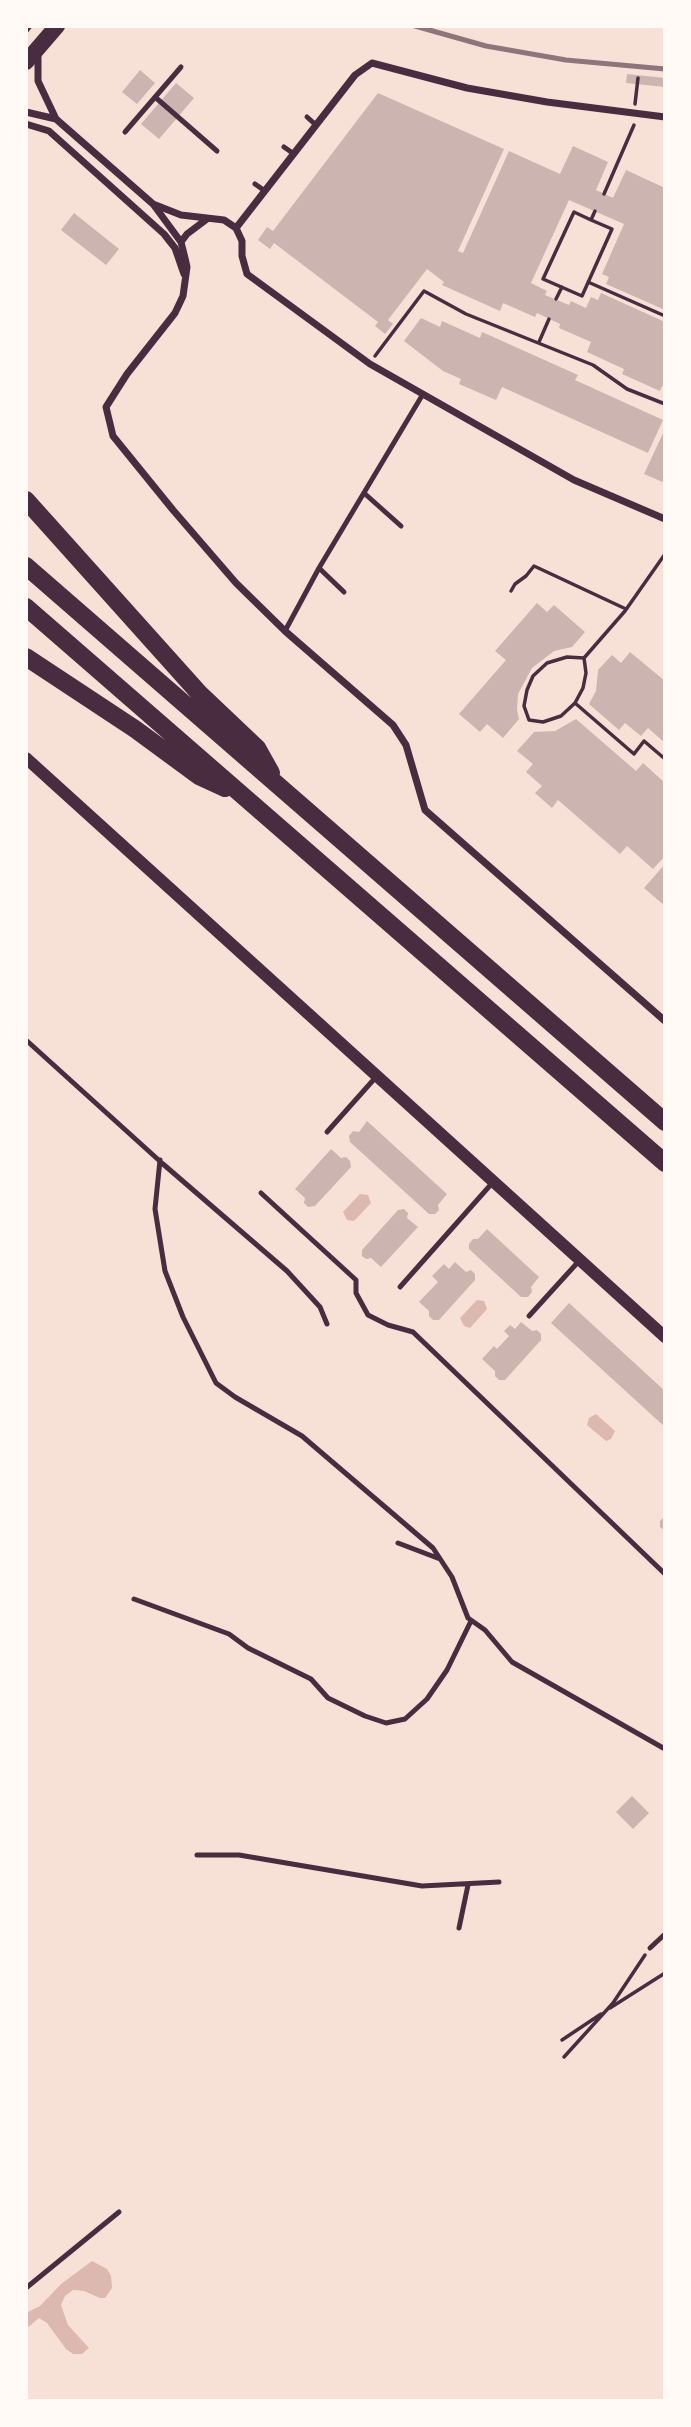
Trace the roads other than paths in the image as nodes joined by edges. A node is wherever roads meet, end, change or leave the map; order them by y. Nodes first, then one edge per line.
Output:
1 (30, 26) edge
2 (57, 26) edge
3 (26, 31) edge
4 (37, 49) junction
5 (26, 62) edge
6 (181, 67) dead end
7 (155, 97) junction
8 (26, 112) edge
9 (307, 117) dead end
10 (665, 117) edge
11 (56, 119) junction
12 (26, 124) edge
13 (316, 125) junction
14 (125, 132) dead end
15 (284, 147) dead end
16 (217, 150) dead end
17 (293, 154) junction
18 (255, 184) dead end
19 (265, 191) junction
20 (153, 204) junction
21 (207, 219) junction
22 (236, 228) junction
23 (181, 242) junction
24 (186, 278) junction
25 (423, 394) junction
26 (364, 493) junction
27 (26, 500) edge
28 (665, 520) edge
29 (401, 526) dead end
30 (26, 566) edge
31 (319, 568) junction
32 (344, 592) dead end
33 (26, 607) edge
34 (285, 631) junction
35 (26, 657) edge
36 (26, 758) edge
37 (278, 785) junction
38 (242, 796) junction
39 (665, 1021) edge
40 (26, 1040) edge
41 (376, 1077) junction
42 (665, 1122) edge
43 (327, 1132) dead end
44 (160, 1160) junction
45 (665, 1163) edge
46 (494, 1181) junction
47 (261, 1193) dead end
48 (580, 1259) junction
49 (400, 1287) dead end
50 (529, 1315) dead end
51 (327, 1324) dead end
52 (665, 1337) edge
53 (398, 1542) dead end
54 (440, 1559) junction
55 (665, 1574) edge
56 (134, 1599) dead end
57 (471, 1621) junction
58 (665, 1749) edge
59 (197, 1855) dead end
60 (499, 1882) dead end
61 (465, 1885) junction
62 (460, 1928) dead end
63 (665, 1934) edge
64 (650, 1948) road end
65 (119, 2212) dead end
66 (26, 2288) edge

1 - 3 lane
2 - 4 main road
4 - 5 main road
4 - 11 street
6 - 7 lane
7 - 14 lane
7 - 16 lane
8 - 11 street
9 - 13 lane
10 - 13 street
11 - 20 street
12 - 24 street
13 - 17 street
15 - 17 lane
17 - 19 street
18 - 19 lane
19 - 22 street
20 - 21 street
20 - 23 street
21 - 22 street
21 - 23 street
22 - 25 street
23 - 24 street
24 - 34 street
25 - 26 lane
25 - 28 street
26 - 29 lane
26 - 31 lane
27 - 37 highway
30 - 37 highway
31 - 32 lane
31 - 34 lane
33 - 38 highway
34 - 39 street
35 - 38 highway
36 - 41 street
37 - 42 highway
38 - 45 highway
40 - 44 lane
41 - 43 lane
41 - 46 street
44 - 51 lane
44 - 54 lane
46 - 48 street
46 - 49 lane
47 - 55 lane
48 - 50 lane
48 - 52 street
53 - 54 lane
54 - 57 lane
56 - 57 lane
57 - 58 lane
59 - 61 lane
60 - 61 lane
61 - 62 lane
63 - 64 lane
65 - 66 lane

